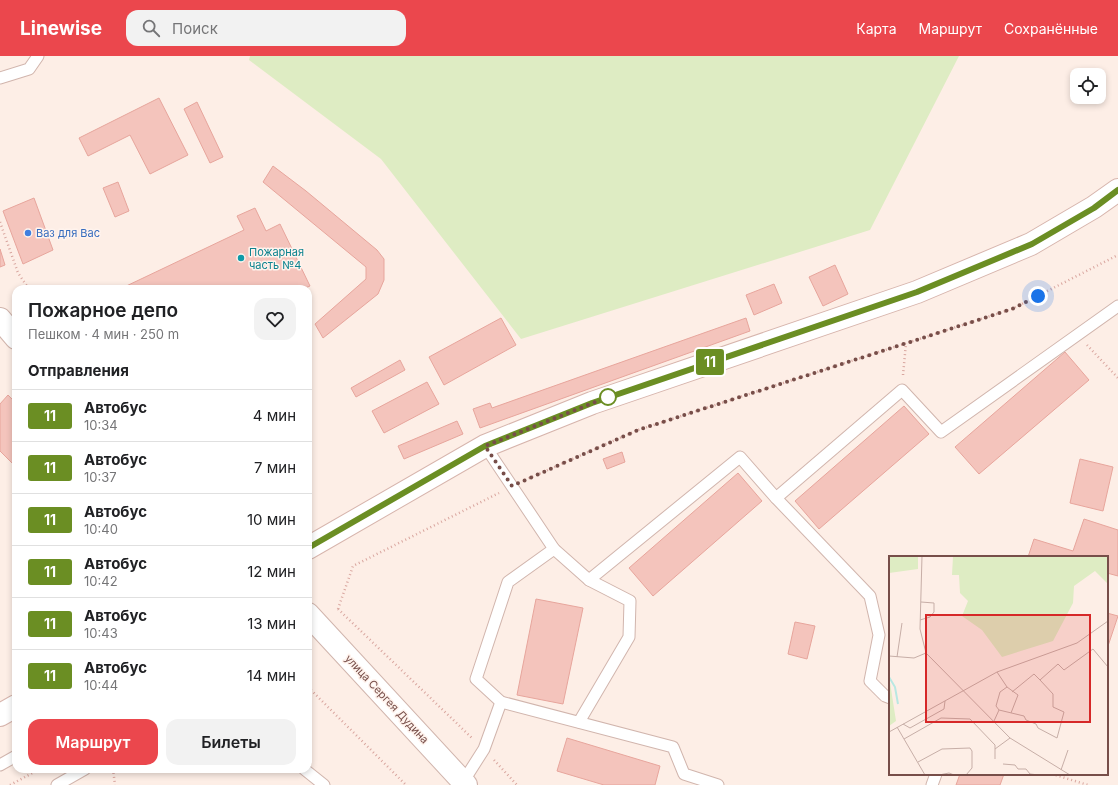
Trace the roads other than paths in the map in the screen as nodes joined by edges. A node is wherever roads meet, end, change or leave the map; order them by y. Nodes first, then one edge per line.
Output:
1 (38, 56) edge
2 (0, 78) edge
3 (1118, 190) edge
4 (1118, 306) edge
5 (0, 319) edge
6 (12, 333) edge
7 (485, 446) junction
8 (776, 498) junction
9 (312, 546) edge
10 (554, 549) junction
11 (589, 580) junction
12 (315, 621) edge
13 (889, 698) edge
14 (501, 702) junction
15 (12, 708) edge
16 (0, 715) edge
17 (579, 722) junction
18 (12, 758) edge
19 (0, 765) edge
20 (78, 773) edge
21 (309, 773) edge
22 (936, 775) edge
23 (465, 784) edge
24 (57, 785) edge
25 (324, 785) edge
26 (718, 785) edge
27 (932, 785) edge

1 - 2 lane
3 - 7 street
4 - 8 lane
5 - 6 street
7 - 9 street
7 - 10 lane
8 - 11 lane
8 - 13 lane
10 - 11 lane
10 - 14 lane
11 - 17 lane
12 - 23 street, улица Сергея Дудина
14 - 17 lane
14 - 23 lane
15 - 16 street
17 - 26 lane
18 - 19 lane
20 - 24 lane
21 - 25 lane
22 - 27 lane

